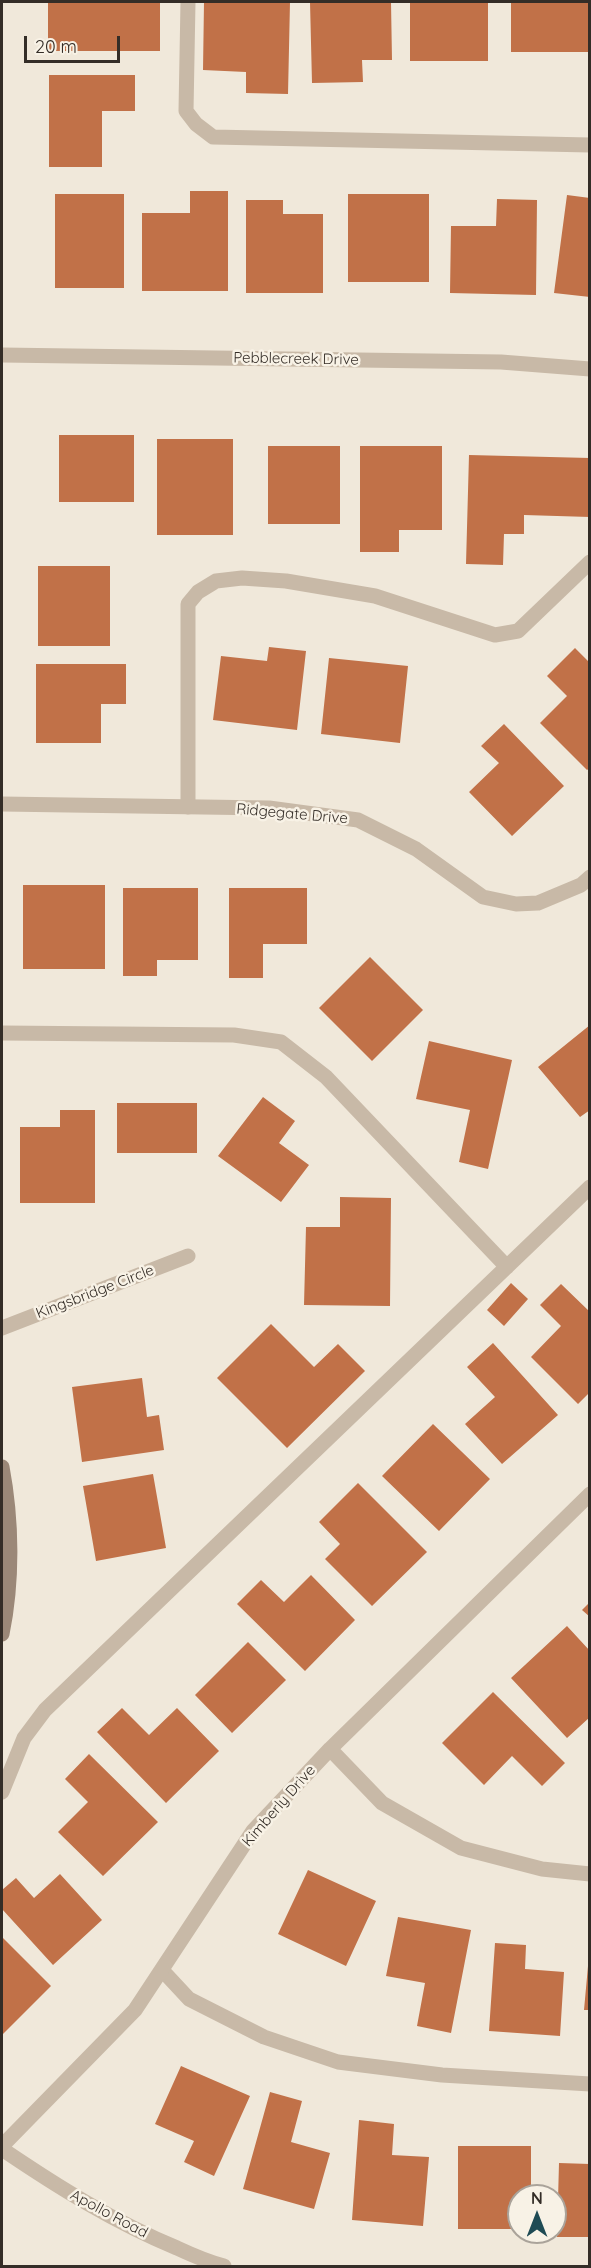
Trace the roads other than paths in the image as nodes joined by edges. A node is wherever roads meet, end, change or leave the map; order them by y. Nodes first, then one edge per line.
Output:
1 (188, 2) edge
2 (590, 145) edge
3 (2, 355) edge
4 (590, 369) edge
5 (590, 562) edge
6 (2, 804) edge
7 (188, 807) junction
8 (590, 877) edge
9 (2, 1033) edge
10 (590, 1187) edge
11 (188, 1256) dead end
12 (507, 1267) junction
13 (2, 1328) edge
14 (2, 1467) edge
15 (590, 1494) edge
16 (2, 1634) edge
17 (330, 1749) junction
18 (2, 1792) edge
19 (590, 1874) edge
20 (162, 1970) junction
21 (590, 2084) edge
22 (2, 2147) edge
23 (224, 2266) edge

1 - 2 street
3 - 4 street, Pebblecreek Drive
5 - 7 street
6 - 7 street, Ridgegate Drive
7 - 8 street, Ridgegate Drive
9 - 12 street
10 - 12 street
11 - 13 street, Kingsbridge Circle
12 - 18 street
14 - 16 street
15 - 17 street, Kimberly Drive
17 - 19 street
17 - 20 street, Kimberly Drive
20 - 21 street
20 - 22 street, Kimberly Drive
22 - 23 street, Apollo Road

